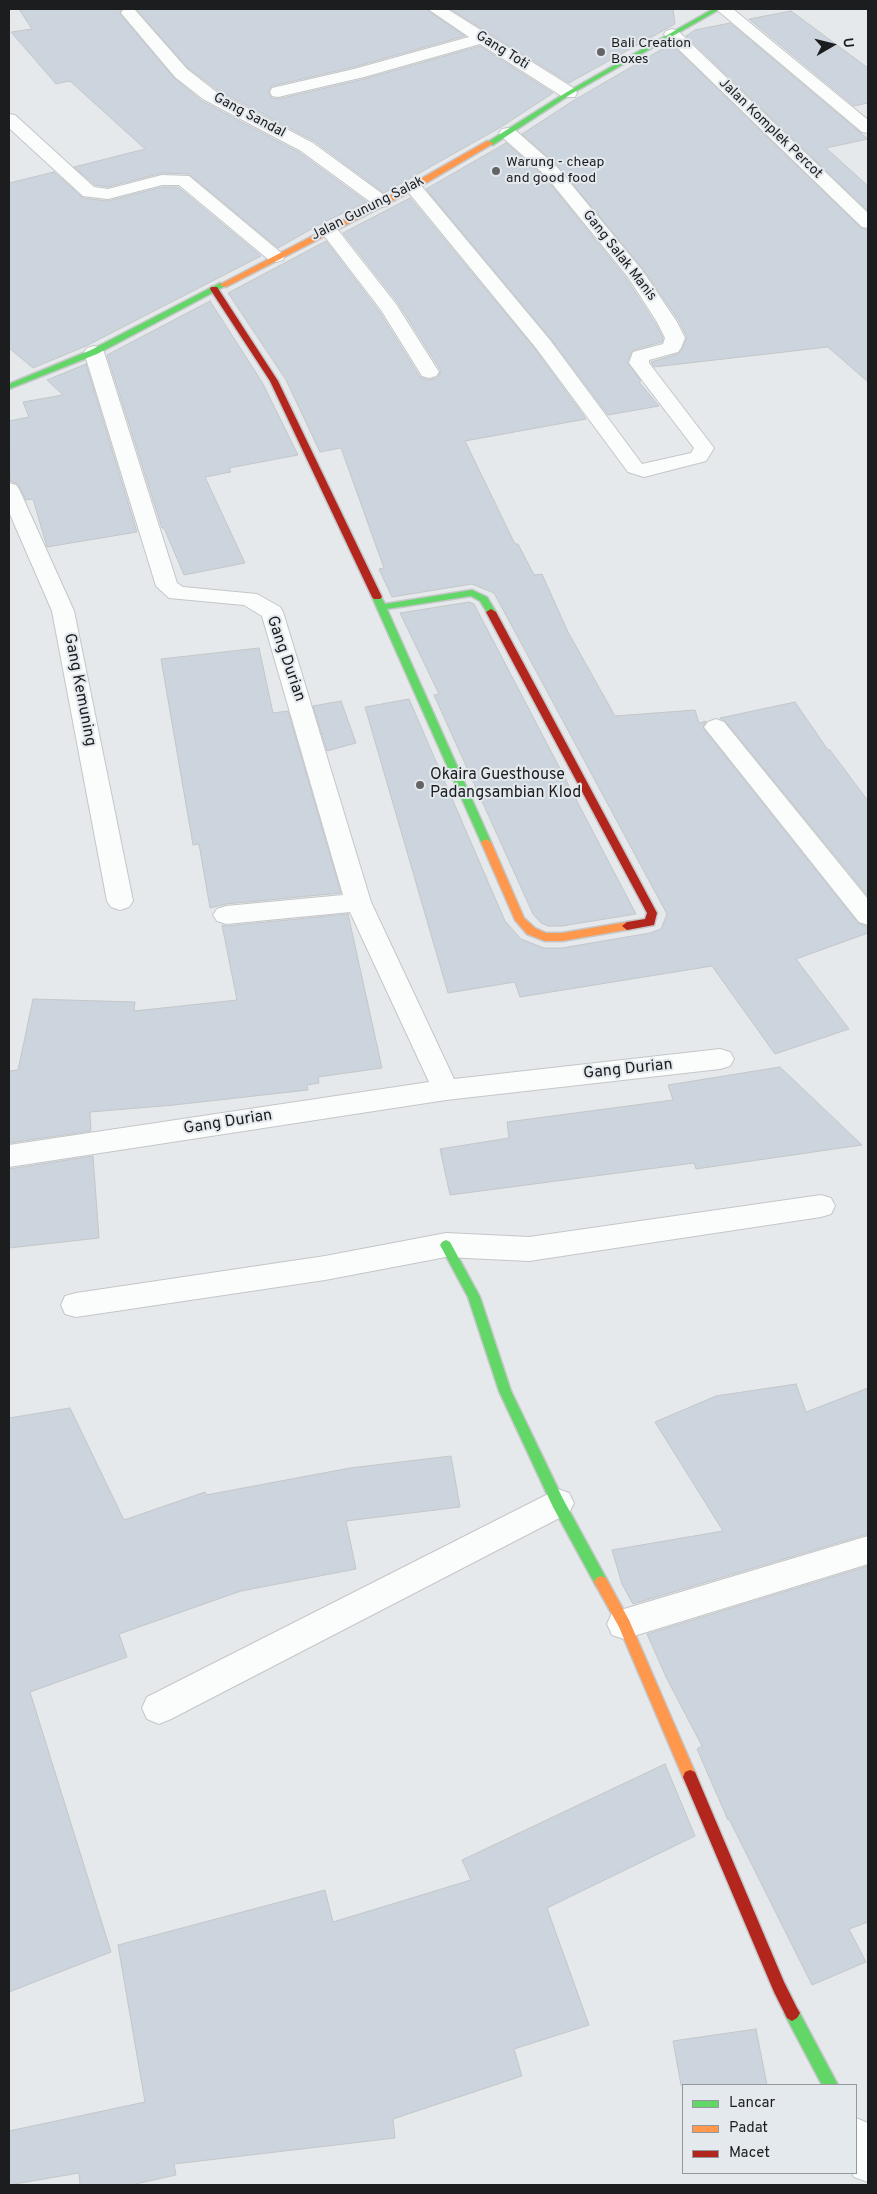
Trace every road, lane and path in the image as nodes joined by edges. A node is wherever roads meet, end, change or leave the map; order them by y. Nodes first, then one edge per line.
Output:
1 (436, 9) edge
2 (717, 9) edge
3 (724, 9) edge
4 (129, 13) dead end
5 (672, 34) junction
6 (482, 38) junction
7 (278, 92) dead end
8 (569, 93) junction
9 (9, 120) edge
10 (868, 128) edge
11 (508, 133) junction
12 (413, 187) junction
13 (382, 202) junction
14 (868, 223) edge
15 (328, 229) junction
16 (276, 256) junction
17 (214, 289) junction
18 (94, 352) junction
19 (429, 372) dead end
20 (9, 387) edge
21 (9, 489) edge
22 (382, 607) junction
23 (716, 727) dead end
24 (120, 901) dead end
25 (358, 902) junction
26 (226, 915) dead end
27 (868, 916) edge
28 (720, 1059) dead end
29 (446, 1090) junction
30 (9, 1156) edge
31 (821, 1206) dead end
32 (446, 1245) junction
33 (76, 1305) dead end
34 (558, 1503) junction
35 (868, 1550) edge
36 (624, 1624) junction
37 (159, 1708) dead end
38 (829, 2084) edge
39 (857, 2139) edge
40 (868, 2164) edge

1 - 6 street, Gang Toti
2 - 5 street, Jalan Gunung Salak
3 - 10 street
4 - 13 street, Gang Sandal
5 - 8 street, Jalan Gunung Salak
5 - 14 street, Jalan Komplek Percot
6 - 7 street
6 - 8 street, Gang Toti
8 - 11 street, Jalan Gunung Salak
9 - 16 street
11 - 12 street, Jalan Gunung Salak
11 - 12 street, Gang Salak Manis
12 - 13 street, Jalan Gunung Salak
13 - 15 street, Jalan Gunung Salak
15 - 16 street, Jalan Gunung Salak
15 - 19 street
16 - 17 street, Jalan Gunung Salak
17 - 18 street, Jalan Gunung Salak
17 - 22 street
18 - 20 street, Jalan Gunung Salak
18 - 25 street, Gang Durian
21 - 24 street, Gang Kemuning
22 - 22 street
23 - 27 street
25 - 26 street
25 - 29 street, Gang Durian
28 - 29 street, Gang Durian
29 - 30 street, Gang Durian
31 - 32 street
32 - 33 street
32 - 34 street
34 - 36 street
34 - 37 street
35 - 36 street
36 - 38 street
39 - 40 street

